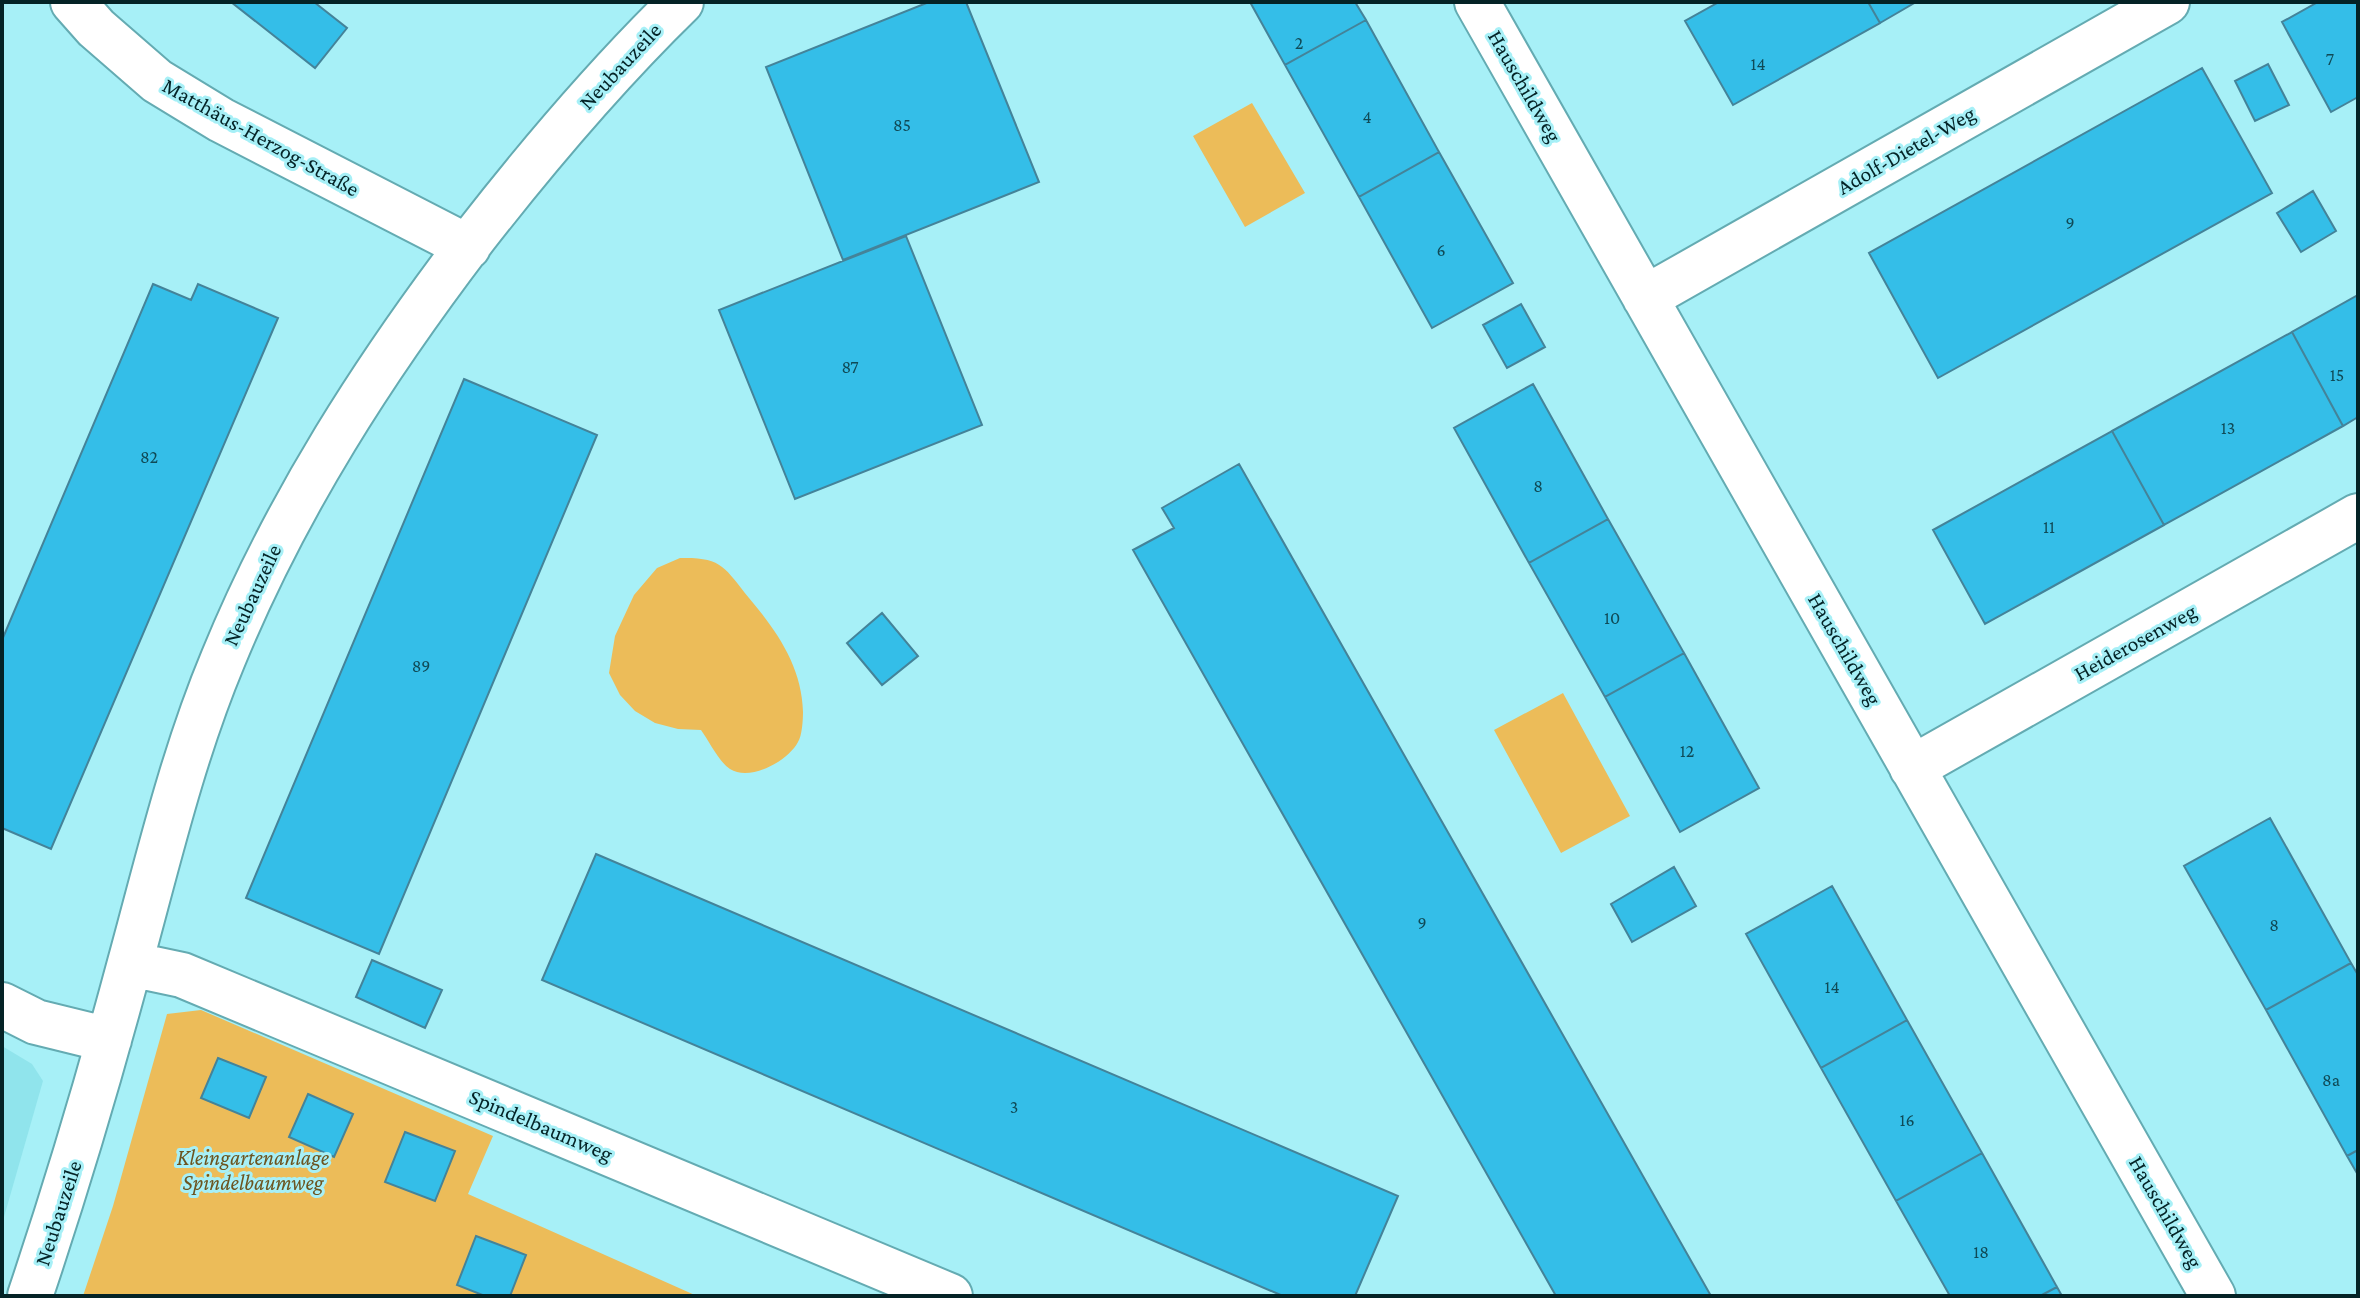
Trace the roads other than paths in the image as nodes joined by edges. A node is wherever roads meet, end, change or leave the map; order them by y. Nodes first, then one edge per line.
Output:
1 (73, 2) edge
2 (681, 2) edge
3 (1477, 2) edge
4 (2167, 2) edge
5 (468, 247) junction
6 (1645, 298) junction
7 (2358, 516) edge
8 (1912, 768) junction
9 (130, 964) junction
10 (2, 1005) edge
11 (109, 1040) junction
12 (30, 1296) edge
13 (950, 1296) edge
14 (2213, 1296) edge

1 - 5 street, Matthäus-Herzog-Straße
2 - 5 street, Neubauzeile
3 - 6 street, Hauschildweg
4 - 6 street, Adolf-Dietel-Weg
5 - 9 street, Neubauzeile
6 - 8 street, Hauschildweg
7 - 8 street, Heiderosenweg
8 - 14 street, Hauschildweg
9 - 11 street, Neubauzeile
9 - 13 street, Spindelbaumweg
10 - 11 street
11 - 12 street, Neubauzeile

